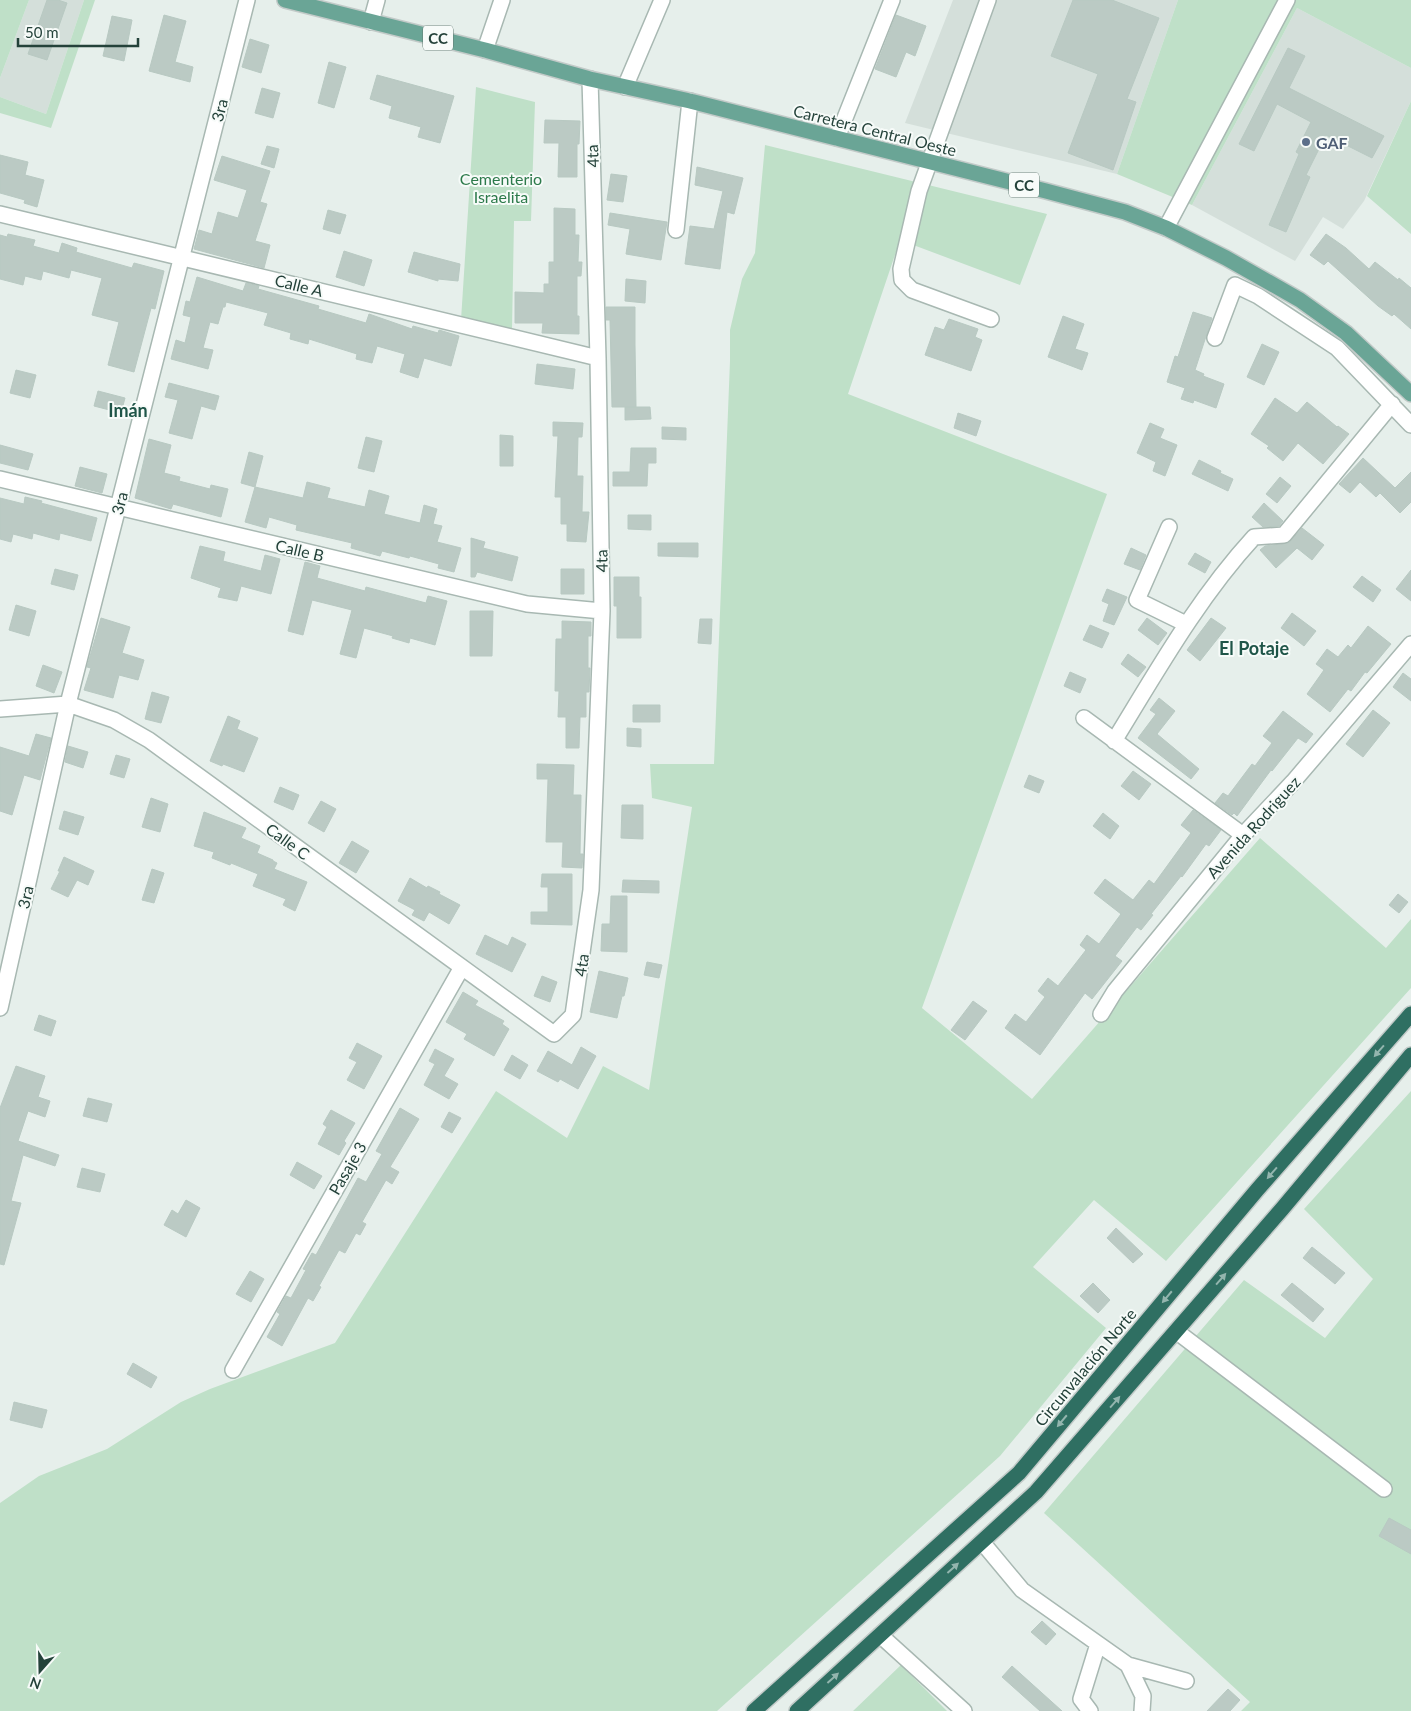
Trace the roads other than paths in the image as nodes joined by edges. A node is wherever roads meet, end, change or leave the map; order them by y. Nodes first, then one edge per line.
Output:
1 (247, 0) edge
2 (286, 0) edge
3 (377, 0) edge
4 (502, 0) edge
5 (662, 0) edge
6 (892, 0) edge
7 (988, 0) edge
8 (1287, 0) edge
9 (371, 22) junction
10 (485, 50) junction
11 (590, 79) junction
12 (625, 87) junction
13 (690, 101) junction
14 (837, 138) junction
15 (929, 162) junction
16 (0, 214) edge
17 (1166, 228) junction
18 (676, 230) dead end
19 (181, 256) junction
20 (991, 319) dead end
21 (1215, 338) dead end
22 (598, 358) junction
23 (1411, 394) edge
24 (1392, 404) junction
25 (1411, 425) edge
26 (0, 479) edge
27 (118, 507) junction
28 (1169, 527) dead end
29 (602, 612) junction
30 (1186, 624) junction
31 (1411, 644) edge
32 (68, 704) junction
33 (0, 709) edge
34 (1084, 718) dead end
35 (1114, 741) junction
36 (1243, 835) junction
37 (462, 967) junction
38 (0, 1008) edge
39 (1101, 1014) dead end
40 (1411, 1014) edge
41 (554, 1034) joint
42 (1411, 1055) edge
43 (1176, 1331) junction
44 (233, 1370) dead end
45 (1384, 1489) dead end
46 (982, 1542) junction
47 (880, 1635) junction
48 (1098, 1644) junction
49 (1128, 1665) junction
50 (1186, 1681) dead end
51 (754, 1711) edge
52 (798, 1711) edge
53 (964, 1711) edge
54 (1090, 1711) edge
55 (1142, 1711) edge

1 - 19 street, 3ra
2 - 9 main road, Carretera Central Oeste / CC
3 - 9 street
4 - 10 street
5 - 12 street
6 - 14 street
7 - 15 street
8 - 17 street
9 - 10 main road, Carretera Central Oeste / CC
10 - 11 main road, Carretera Central Oeste / CC
11 - 12 main road, Carretera Central Oeste / CC
11 - 22 street, 4ta
12 - 13 main road, Carretera Central Oeste / CC
13 - 14 main road, Carretera Central Oeste / CC
13 - 18 street
14 - 15 main road, Carretera Central Oeste / CC
15 - 17 main road, Carretera Central Oeste / CC
15 - 20 street
16 - 19 street, Calle A
17 - 23 main road, Carretera Central Oeste / CC
19 - 22 street, Calle A
19 - 27 street, 3ra
21 - 24 street
22 - 29 street, 4ta
24 - 25 street
24 - 30 street
26 - 27 street, Calle B
27 - 29 street, Calle B
27 - 32 street, 3ra
28 - 30 street
29 - 41 street, 4ta
30 - 35 street
31 - 36 street, Avenida Rodriguez
32 - 33 street, Calle C
32 - 37 street, Calle C
32 - 38 street, 3ra
34 - 35 street
35 - 36 street
36 - 39 street, Avenida Rodriguez
37 - 41 street, Calle C
37 - 44 street, Pasaje 3
40 -> 51 highway, Circunvalación Norte
43 -> 42 highway
43 - 45 street
46 -> 43 highway
47 -> 46 highway
46 - 48 street
52 -> 47 highway
47 - 53 street
48 - 49 street
48 - 54 street
49 - 50 street
49 - 55 street

